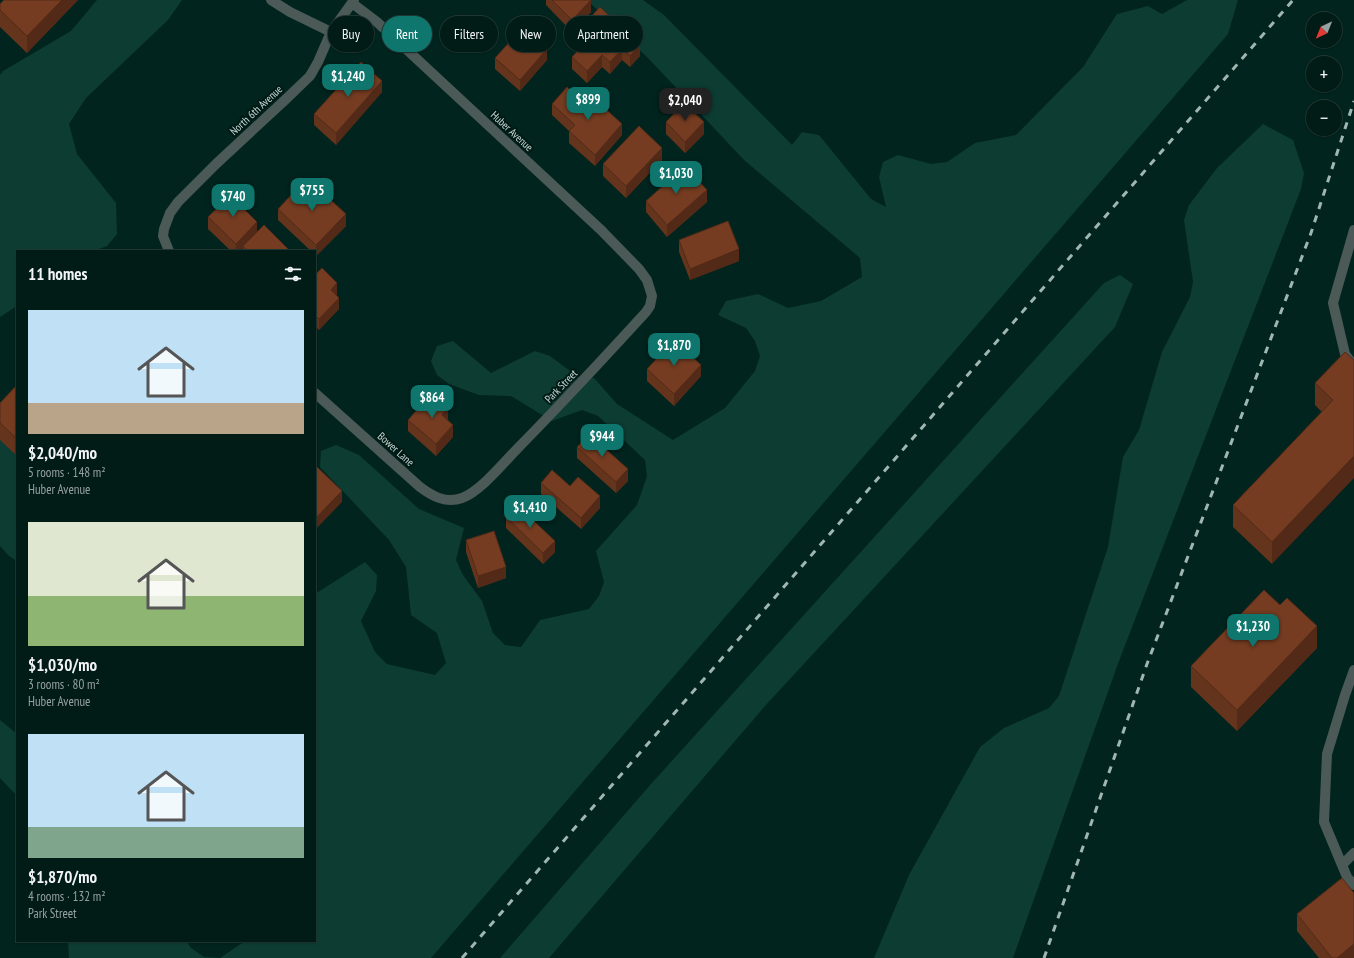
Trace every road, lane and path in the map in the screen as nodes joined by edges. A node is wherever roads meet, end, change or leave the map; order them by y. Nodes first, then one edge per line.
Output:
1 (270, 0) edge
2 (353, 1) edge
3 (342, 16) edge
4 (328, 31) edge
5 (328, 39) edge
6 (1354, 230) edge
7 (169, 250) edge
8 (649, 284) joint
9 (1354, 366) edge
10 (316, 394) edge
11 (470, 494) joint
12 (1354, 670) edge
13 (1354, 853) edge
14 (1342, 865) junction
15 (1354, 885) edge

1 - 4 street
2 - 3 street, North 6th Avenue
2 - 8 street, Huber Avenue
5 - 7 street, North 6th Avenue
6 - 9 street
8 - 11 street, Park Street
10 - 11 street, Bower Lane
12 - 14 street
13 - 14 street
14 - 15 street

